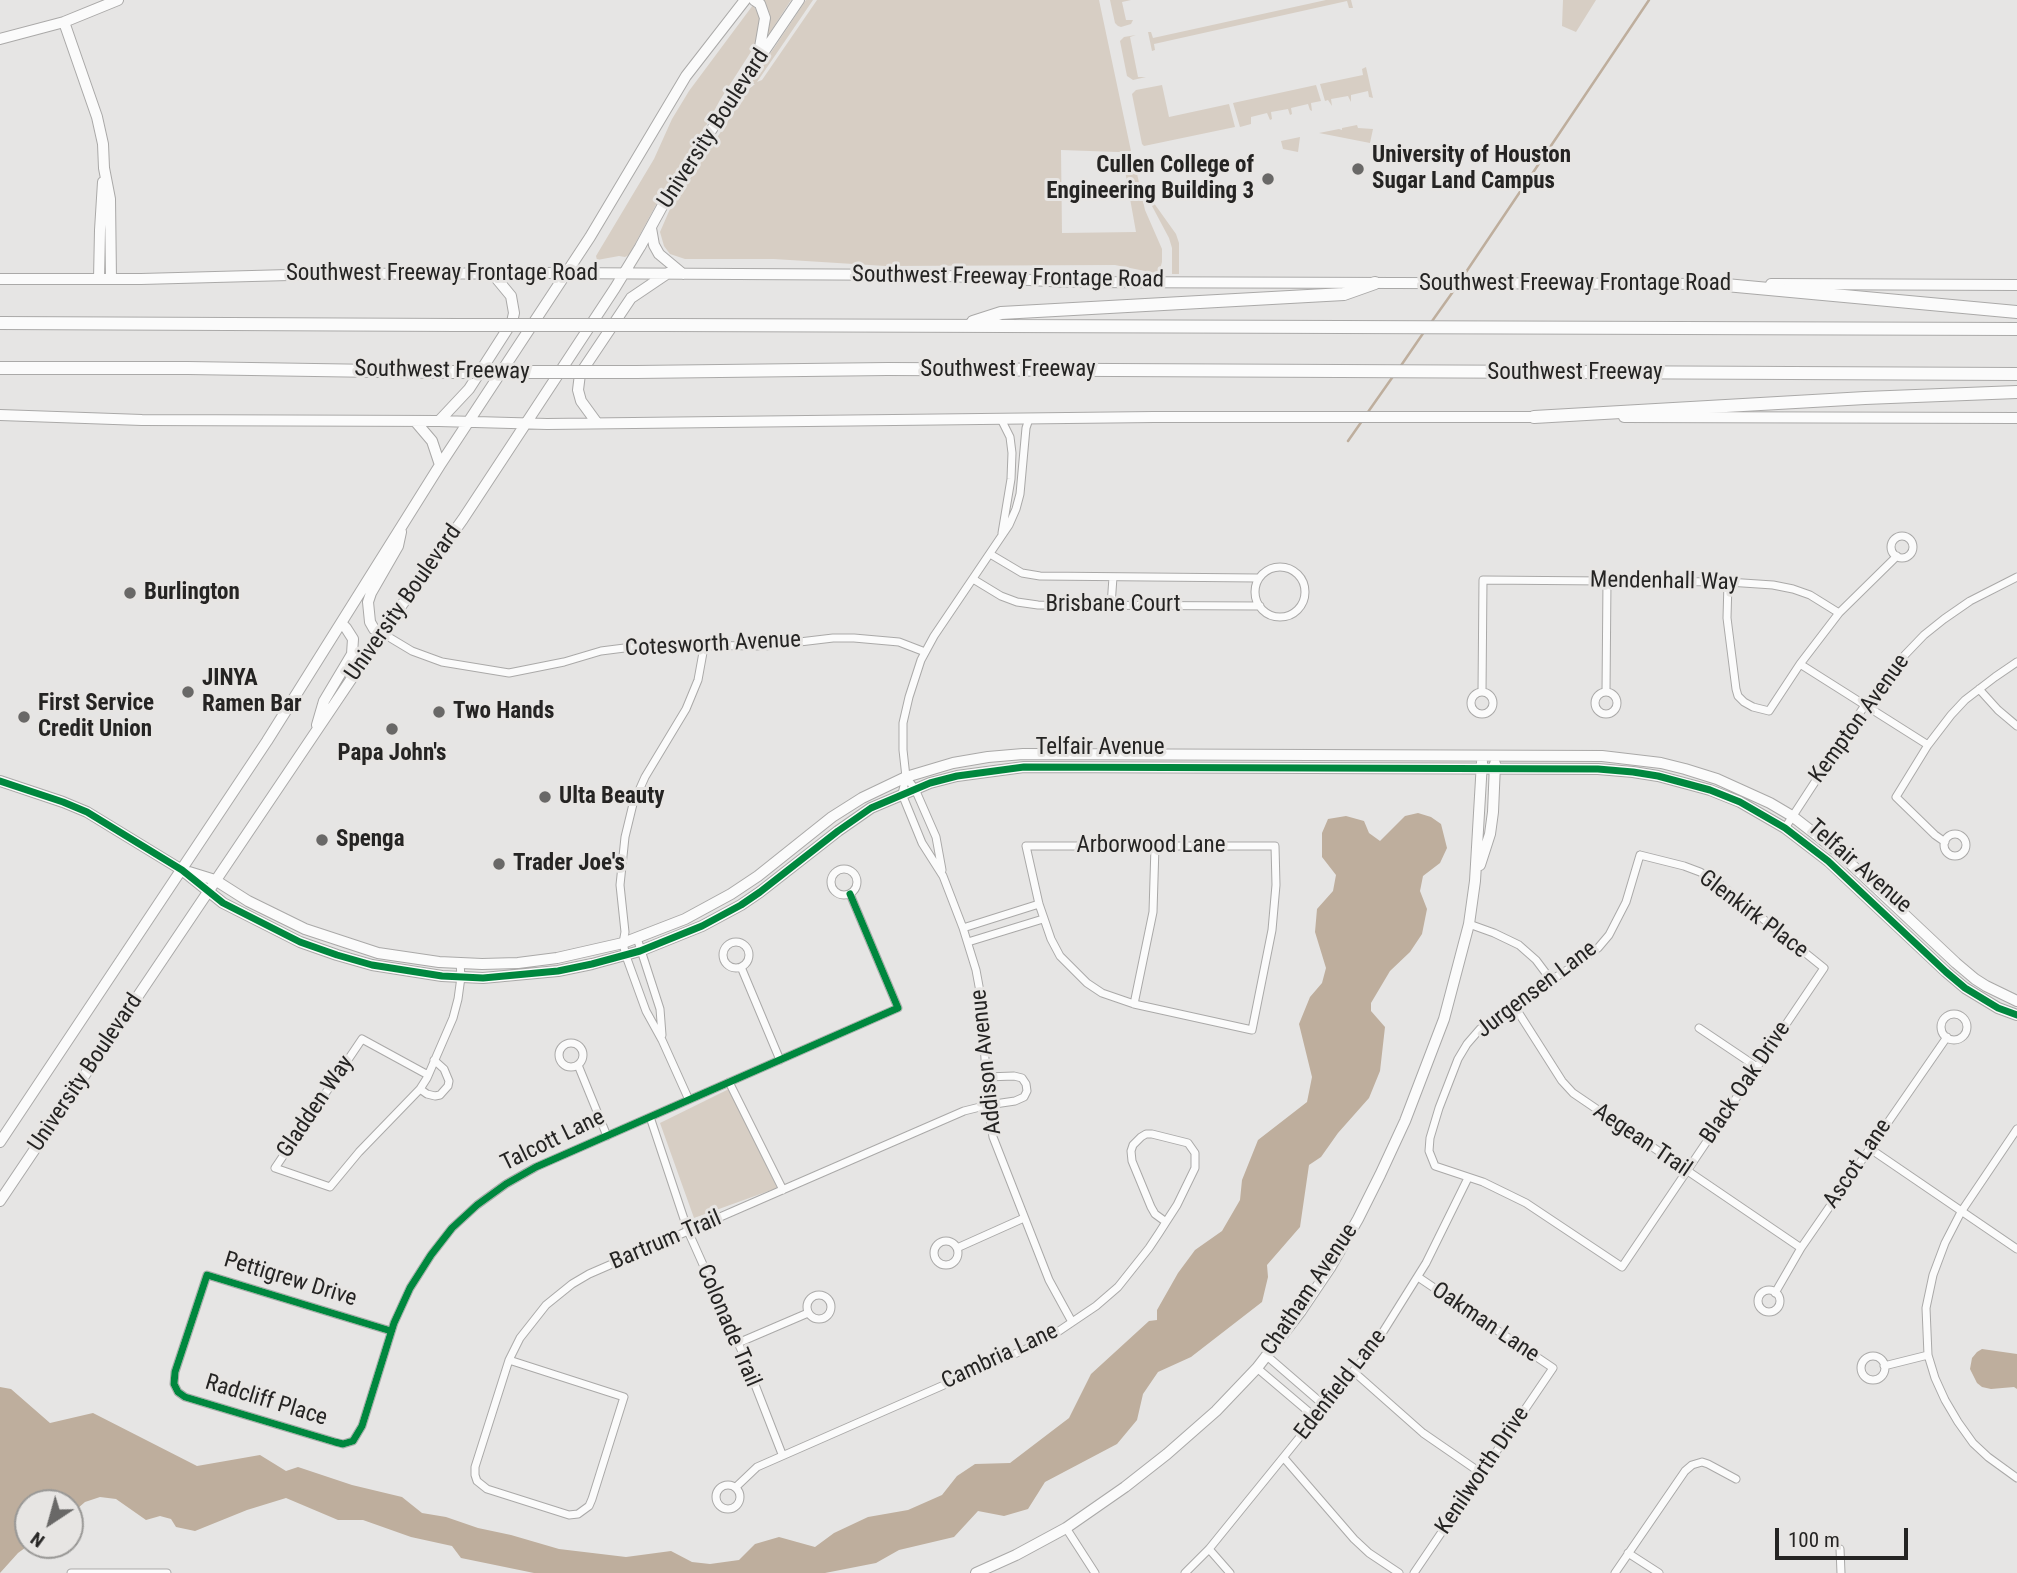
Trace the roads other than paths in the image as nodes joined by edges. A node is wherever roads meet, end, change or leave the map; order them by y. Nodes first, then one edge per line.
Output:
1 (118, 0) edge
2 (745, 0) edge
3 (754, 0) edge
4 (799, 0) edge
5 (64, 22) junction
6 (0, 39) edge
7 (758, 60) junction
8 (651, 228) junction
9 (492, 273) junction
10 (567, 273) junction
11 (624, 273) junction
12 (668, 274) junction
13 (683, 274) junction
14 (0, 279) edge
15 (105, 279) junction
16 (1375, 283) junction
17 (1715, 284) junction
18 (2017, 285) edge
19 (2017, 312) edge
20 (0, 315) edge
21 (7, 323) edge
22 (958, 326) junction
23 (2017, 329) edge
24 (0, 368) edge
25 (14, 368) junction
26 (2017, 374) edge
27 (0, 377) edge
28 (2017, 392) edge
29 (0, 415) edge
30 (1534, 417) junction
31 (2017, 418) edge
32 (1001, 419) junction
33 (1029, 419) junction
34 (415, 421) junction
35 (439, 421) junction
36 (469, 422) junction
37 (526, 423) junction
38 (597, 423) junction
39 (440, 465) junction
40 (402, 526) junction
41 (1002, 534) junction
42 (990, 554) junction
43 (1896, 556) dead end
44 (2017, 577) edge
45 (1113, 578) junction
46 (1258, 578) junction
47 (973, 579) junction
48 (1607, 581) junction
49 (1728, 582) junction
50 (1111, 606) junction
51 (1260, 606) junction
52 (1839, 613) junction
53 (342, 624) junction
54 (382, 633) junction
55 (704, 647) junction
56 (925, 652) junction
57 (2017, 662) edge
58 (1800, 664) junction
59 (1979, 689) junction
60 (1482, 692) dead end
61 (1606, 692) dead end
62 (1865, 705) junction
63 (2017, 726) edge
64 (315, 734) junction
65 (1928, 746) junction
66 (1481, 756) junction
67 (1495, 756) junction
68 (1482, 769) junction
69 (1495, 769) junction
70 (906, 777) junction
71 (0, 781) edge
72 (915, 789) junction
73 (902, 794) junction
74 (1792, 817) junction
75 (1785, 828) junction
76 (1945, 842) dead end
77 (1155, 846) junction
78 (1640, 855) joint
79 (182, 870) junction
80 (943, 876) junction
81 (215, 880) junction
82 (1475, 881) junction
83 (208, 891) junction
84 (850, 894) dead end
85 (1039, 904) junction
86 (1043, 919) junction
87 (1469, 924) junction
88 (963, 928) junction
89 (637, 938) junction
90 (968, 942) junction
91 (623, 943) junction
92 (640, 951) junction
93 (626, 956) junction
94 (460, 963) junction
95 (741, 967) dead end
96 (1824, 968) joint
97 (461, 977) junction
98 (1551, 981) junction
99 (2017, 1001) edge
100 (1133, 1004) junction
101 (1513, 1004) junction
102 (2017, 1015) edge
103 (1699, 1028) dead end
104 (1947, 1037) dead end
105 (662, 1040) junction
106 (434, 1060) junction
107 (780, 1060) junction
108 (578, 1065) dead end
109 (1757, 1067) junction
110 (428, 1075) junction
111 (986, 1077) junction
112 (729, 1082) junction
113 (420, 1089) junction
114 (689, 1100) junction
115 (988, 1105) junction
116 (650, 1117) junction
117 (2017, 1129) edge
118 (607, 1136) junction
119 (0, 1142) edge
120 (1869, 1148) junction
121 (1686, 1172) junction
122 (1468, 1178) junction
123 (783, 1190) junction
124 (0, 1201) edge
125 (1961, 1213) junction
126 (1024, 1218) junction
127 (1166, 1222) junction
128 (688, 1231) junction
129 (957, 1248) dead end
130 (1801, 1248) junction
131 (2017, 1249) edge
132 (1418, 1277) junction
133 (1775, 1293) dead end
134 (808, 1313) dead end
135 (1072, 1322) junction
136 (391, 1331) junction
137 (738, 1343) junction
138 (1928, 1355) junction
139 (1267, 1356) junction
140 (509, 1360) junction
141 (1884, 1366) dead end
142 (1257, 1368) junction
143 (1553, 1368) joint
144 (1354, 1372) junction
145 (174, 1384) joint
146 (1326, 1406) junction
147 (1316, 1418) junction
148 (353, 1441) joint
149 (782, 1454) junction
150 (1284, 1458) junction
151 (1481, 1473) junction
152 (2017, 1478) edge
153 (1736, 1479) dead end
154 (736, 1488) dead end
155 (1066, 1528) junction
156 (1209, 1549) junction
157 (1840, 1549) dead end
158 (1628, 1553) junction
159 (71, 1573) edge
160 (167, 1573) edge
161 (976, 1573) edge
162 (1095, 1573) edge
163 (1185, 1573) edge
164 (1230, 1573) edge
165 (1399, 1573) edge
166 (1413, 1573) edge
167 (1615, 1573) edge
168 (1659, 1573) edge
169 (1842, 1573) edge

1 - 5 main road
2 - 10 main road, University Boulevard
3 - 7 main road
4 - 7 main road, University Boulevard
5 - 6 main road
5 - 15 main road
7 - 8 main road, University Boulevard
8 - 11 main road, University Boulevard
8 - 13 main road
9 - 10 main road, Southwest Freeway Frontage Road
9 - 15 main road, Southwest Freeway Frontage Road
9 - 35 main road
10 - 11 main road, Southwest Freeway Frontage Road
10 - 36 main road, University Boulevard
11 - 12 main road, Southwest Freeway Frontage Road
11 - 37 main road, University Boulevard
12 - 13 main road, Southwest Freeway Frontage Road
12 - 38 main road
13 - 16 main road, Southwest Freeway Frontage Road
14 - 15 main road, Southwest Freeway Frontage Road
16 - 17 main road, Southwest Freeway Frontage Road
16 - 22 highway
17 - 18 main road, Southwest Freeway Frontage Road
17 - 19 highway
20 - 21 highway
21 - 22 highway, Southwest Freeway, bridge
22 - 23 highway, Southwest Freeway
24 - 25 highway, Southwest Freeway
25 - 26 highway, Southwest Freeway, bridge
25 - 27 highway
28 - 30 highway
29 - 34 main road
30 - 31 main road
30 - 33 main road
32 - 33 main road
32 - 38 main road
32 - 41 street
33 - 41 street
34 - 35 main road
34 - 39 main road
35 - 36 main road
36 - 37 main road
36 - 39 main road, University Boulevard
37 - 38 main road
37 - 54 main road, University Boulevard
39 - 40 main road, University Boulevard
40 - 53 main road, University Boulevard
40 - 54 main road
41 - 42 street
42 - 45 street, Brisbane Court
42 - 47 street
43 - 52 street
44 - 62 street, Kempton Avenue
45 - 46 street, Brisbane Court
45 - 50 street
46 - 51 street
46 - 51 street, Brisbane Court
47 - 50 street, Brisbane Court
47 - 56 street
48 - 49 street, Mendenhall Way
48 - 60 street, Mendenhall Way
48 - 61 street
49 - 52 street, Mendenhall Way
49 - 58 street
50 - 51 street, Brisbane Court
52 - 58 street
53 - 64 main road
53 - 79 main road, University Boulevard
54 - 55 street, Cotesworth Avenue
54 - 64 main road, University Boulevard
55 - 56 street, Cotesworth Avenue
55 - 91 street
56 - 70 street
57 - 59 street
58 - 62 street
59 - 63 street
59 - 65 street
62 - 65 street
62 - 74 street, Kempton Avenue
64 - 81 main road, University Boulevard
65 - 76 street
66 - 67 main road, Telfair Avenue
66 - 68 main road, Chatham Avenue
66 - 70 main road, Telfair Avenue
67 - 69 main road, Chatham Avenue
67 - 74 main road, Telfair Avenue
68 - 69 main road, Telfair Avenue
68 - 72 main road, Telfair Avenue
68 - 82 main road, Chatham Avenue
69 - 75 main road, Telfair Avenue
69 - 82 main road, Chatham Avenue
70 - 72 street, Addison Avenue
70 - 73 street
70 - 89 main road, Telfair Avenue
71 - 79 main road
72 - 73 main road, Telfair Avenue
72 - 80 street, Addison Avenue
73 - 80 street, Addison Avenue
73 - 92 main road, Telfair Avenue
74 - 75 street, Kempton Avenue
74 - 99 main road, Telfair Avenue
75 - 102 main road, Telfair Avenue
77 - 85 street, Arborwood Lane
77 - 100 street
77 - 100 street, Arborwood Lane
78 - 96 street, Glenkirk Place
78 - 98 street, Jurgensen Lane
79 - 81 main road, Telfair Avenue
79 - 83 main road, Telfair Avenue
79 - 119 main road, University Boulevard
80 - 88 street, Addison Avenue
81 - 83 main road, University Boulevard
81 - 94 main road, Telfair Avenue
82 - 87 main road, Chatham Avenue
83 - 97 main road, Telfair Avenue
83 - 124 main road, University Boulevard
84 - 107 street, Talcott Lane
85 - 86 street
85 - 88 street
86 - 90 street
86 - 100 street
87 - 98 street
87 - 139 main road, Chatham Avenue
88 - 90 street, Addison Avenue
89 - 91 main road, Telfair Avenue
89 - 92 street
90 - 111 street, Addison Avenue
91 - 93 street
91 - 94 main road, Telfair Avenue
92 - 93 main road, Telfair Avenue
92 - 105 street
93 - 97 main road, Telfair Avenue
93 - 105 street
94 - 97 street
95 - 107 street
96 - 109 street, Black Oak Drive
97 - 106 street
98 - 101 street, Jurgensen Lane
101 - 121 street, Aegean Trail
101 - 122 street, Jurgensen Lane
103 - 109 street
104 - 120 street, Ascot Lane
105 - 114 street
106 - 110 street
106 - 113 street
107 - 112 street, Talcott Lane
108 - 118 street
109 - 121 street, Black Oak Drive
110 - 113 street
110 - 113 street, Gladden Way
111 - 115 street, Addison Avenue
111 - 115 street, Bartrum Trail
112 - 114 street, Talcott Lane
112 - 123 street
114 - 116 street, Talcott Lane
115 - 123 street, Bartrum Trail
115 - 126 street, Addison Avenue
116 - 118 street, Talcott Lane
116 - 128 street, Colonade Trail
117 - 125 street
118 - 136 street, Talcott Lane
120 - 125 street
120 - 130 street, Ascot Lane
121 - 122 street, Black Oak Drive
121 - 130 street, Aegean Trail
122 - 132 street, Edenfield Lane
123 - 128 street, Bartrum Trail
125 - 131 street
125 - 138 street
126 - 129 street
126 - 135 street, Addison Avenue
127 - 127 street, Cambria Lane
127 - 135 street, Cambria Lane
128 - 137 street, Colonade Trail
128 - 140 street, Bartrum Trail
130 - 133 street, Ascot Lane
132 - 143 street, Oakman Lane
132 - 144 street, Edenfield Lane
134 - 137 street
135 - 149 street, Cambria Lane
136 - 145 street, Pettigrew Drive
136 - 148 street, Talcott Lane
137 - 149 street, Colonade Trail
138 - 141 street
138 - 152 street
139 - 142 main road, Chatham Avenue
139 - 146 street
140 - 140 street, Bartrum Trail
142 - 147 street
142 - 155 main road, Chatham Avenue
143 - 151 street, Kenilworth Drive
144 - 146 street, Edenfield Lane
144 - 151 street
145 - 148 street, Radcliff Place
146 - 147 street, Edenfield Lane
147 - 150 street, Edenfield Lane
149 - 154 street, Cambria Lane
150 - 156 street, Edenfield Lane
150 - 165 street
151 - 166 street, Kenilworth Drive
153 - 158 street
155 - 161 main road, Chatham Avenue
155 - 162 street
156 - 163 street, Edenfield Lane
156 - 164 street
157 - 169 street
158 - 167 street
158 - 168 street
159 - 160 street

